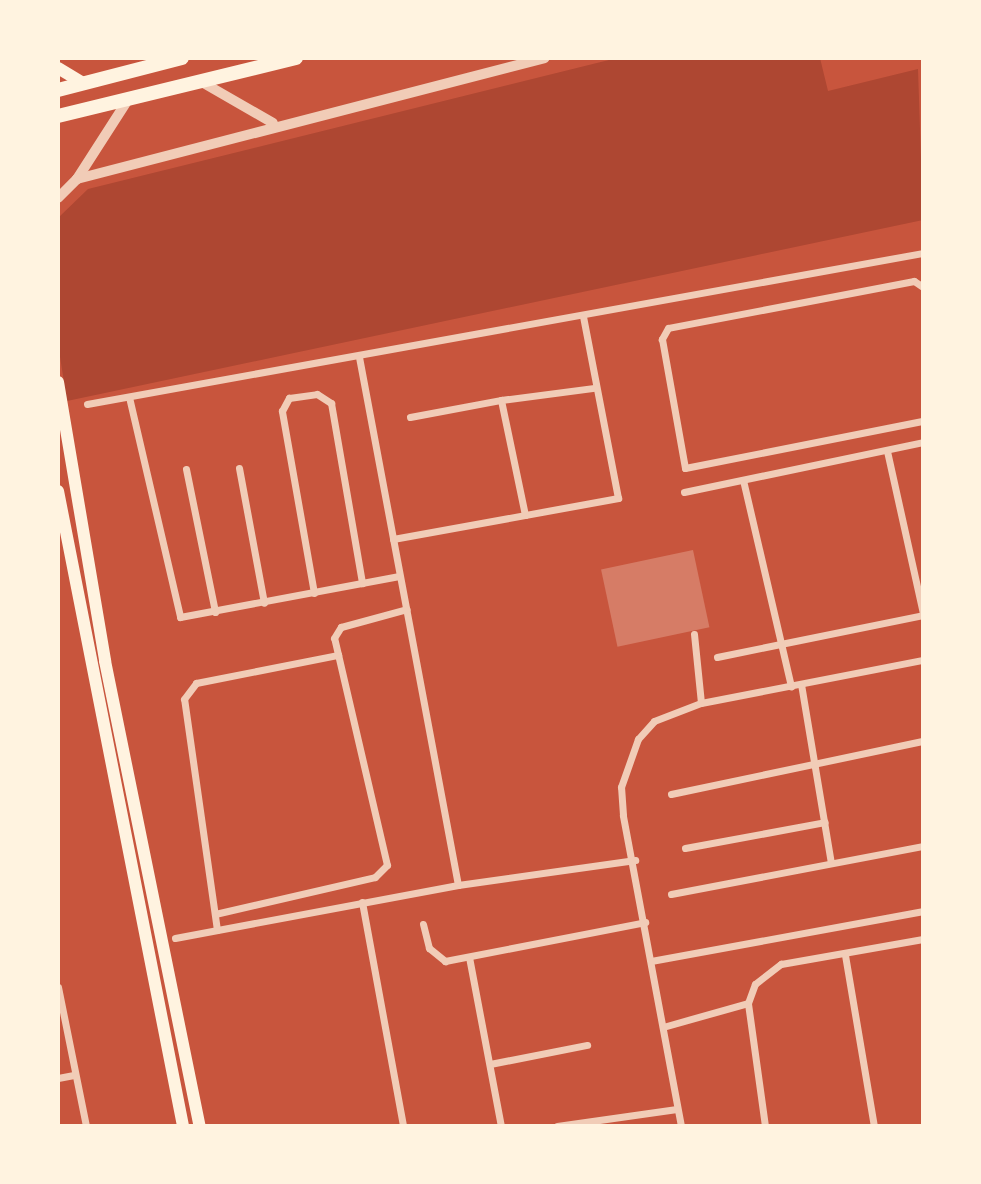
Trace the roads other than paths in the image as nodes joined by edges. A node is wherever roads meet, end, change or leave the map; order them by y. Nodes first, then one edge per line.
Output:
1 (182, 58) edge
2 (296, 58) edge
3 (544, 58) edge
4 (58, 68) edge
5 (200, 81) junction
6 (83, 83) junction
7 (58, 90) edge
8 (129, 98) junction
9 (58, 116) edge
10 (274, 123) junction
11 (77, 179) junction
12 (58, 198) edge
13 (923, 253) edge
14 (923, 287) edge
15 (583, 316) junction
16 (359, 357) junction
17 (58, 382) edge
18 (594, 388) junction
19 (129, 397) junction
20 (501, 400) junction
21 (87, 404) dead end
22 (410, 417) dead end
23 (923, 422) edge
24 (923, 442) edge
25 (887, 451) junction
26 (239, 468) dead end
27 (186, 469) dead end
28 (744, 480) junction
29 (58, 491) edge
30 (684, 492) dead end
31 (525, 515) junction
32 (393, 539) junction
33 (400, 576) junction
34 (362, 583) junction
35 (314, 593) junction
36 (264, 603) junction
37 (407, 609) junction
38 (215, 612) junction
39 (923, 614) edge
40 (694, 634) dead end
41 (781, 644) junction
42 (338, 655) junction
43 (717, 657) dead end
44 (923, 660) edge
45 (801, 684) junction
46 (791, 686) junction
47 (701, 703) junction
48 (923, 741) edge
49 (817, 765) junction
50 (671, 794) dead end
51 (825, 821) junction
52 (923, 846) edge
53 (685, 848) dead end
54 (635, 860) junction
55 (831, 863) junction
56 (458, 885) junction
57 (671, 894) dead end
58 (362, 902) junction
59 (923, 911) edge
60 (215, 914) junction
61 (645, 922) junction
62 (424, 924) dead end
63 (217, 930) junction
64 (174, 938) dead end
65 (923, 939) edge
66 (845, 955) junction
67 (469, 957) junction
68 (652, 961) junction
69 (58, 987) edge
70 (748, 1003) junction
71 (663, 1027) junction
72 (587, 1045) dead end
73 (490, 1064) junction
74 (74, 1075) junction
75 (58, 1078) edge
76 (677, 1109) junction
77 (86, 1126) edge
78 (183, 1126) edge
79 (200, 1126) edge
80 (404, 1126) edge
81 (501, 1126) edge
82 (557, 1126) edge
83 (681, 1126) edge
84 (765, 1126) edge
85 (874, 1126) edge

1 - 6 highway
2 - 5 highway
3 - 10 street
4 - 6 main road
5 - 8 highway
5 - 10 street
6 - 7 highway
8 - 9 highway
8 - 11 street
10 - 11 street
11 - 12 street
13 - 15 street
14 - 23 street
15 - 16 street
15 - 18 street
16 - 19 street
16 - 32 street
17 - 79 main road
18 - 20 street
18 - 31 street
19 - 21 street
19 - 38 street
20 - 22 street
20 - 31 street
24 - 25 street
25 - 28 street
25 - 39 street
26 - 36 street
27 - 38 street
28 - 30 street
28 - 41 street
29 - 78 main road
31 - 32 street
32 - 33 street
33 - 34 street
33 - 37 street
34 - 35 street
34 - 35 street
35 - 36 street
36 - 38 street
37 - 42 street
37 - 56 street
39 - 41 street
40 - 47 street
41 - 43 street
41 - 46 street
42 - 60 street
42 - 60 street
44 - 45 street
45 - 46 street
45 - 49 street
46 - 47 street
47 - 54 street
48 - 49 street
49 - 50 street
49 - 51 street
51 - 53 street
51 - 55 street
52 - 55 street
54 - 56 street
54 - 61 street
55 - 57 street
56 - 58 street
58 - 63 street
58 - 80 street
59 - 68 street
60 - 63 street
61 - 67 street
61 - 68 street
62 - 67 street
63 - 64 street
65 - 66 street
66 - 70 street
66 - 85 street
67 - 73 street
68 - 71 street
69 - 74 street
70 - 71 street
70 - 84 street
71 - 76 street
72 - 73 street
73 - 81 street
74 - 75 street
74 - 77 street
76 - 82 street
76 - 83 street

